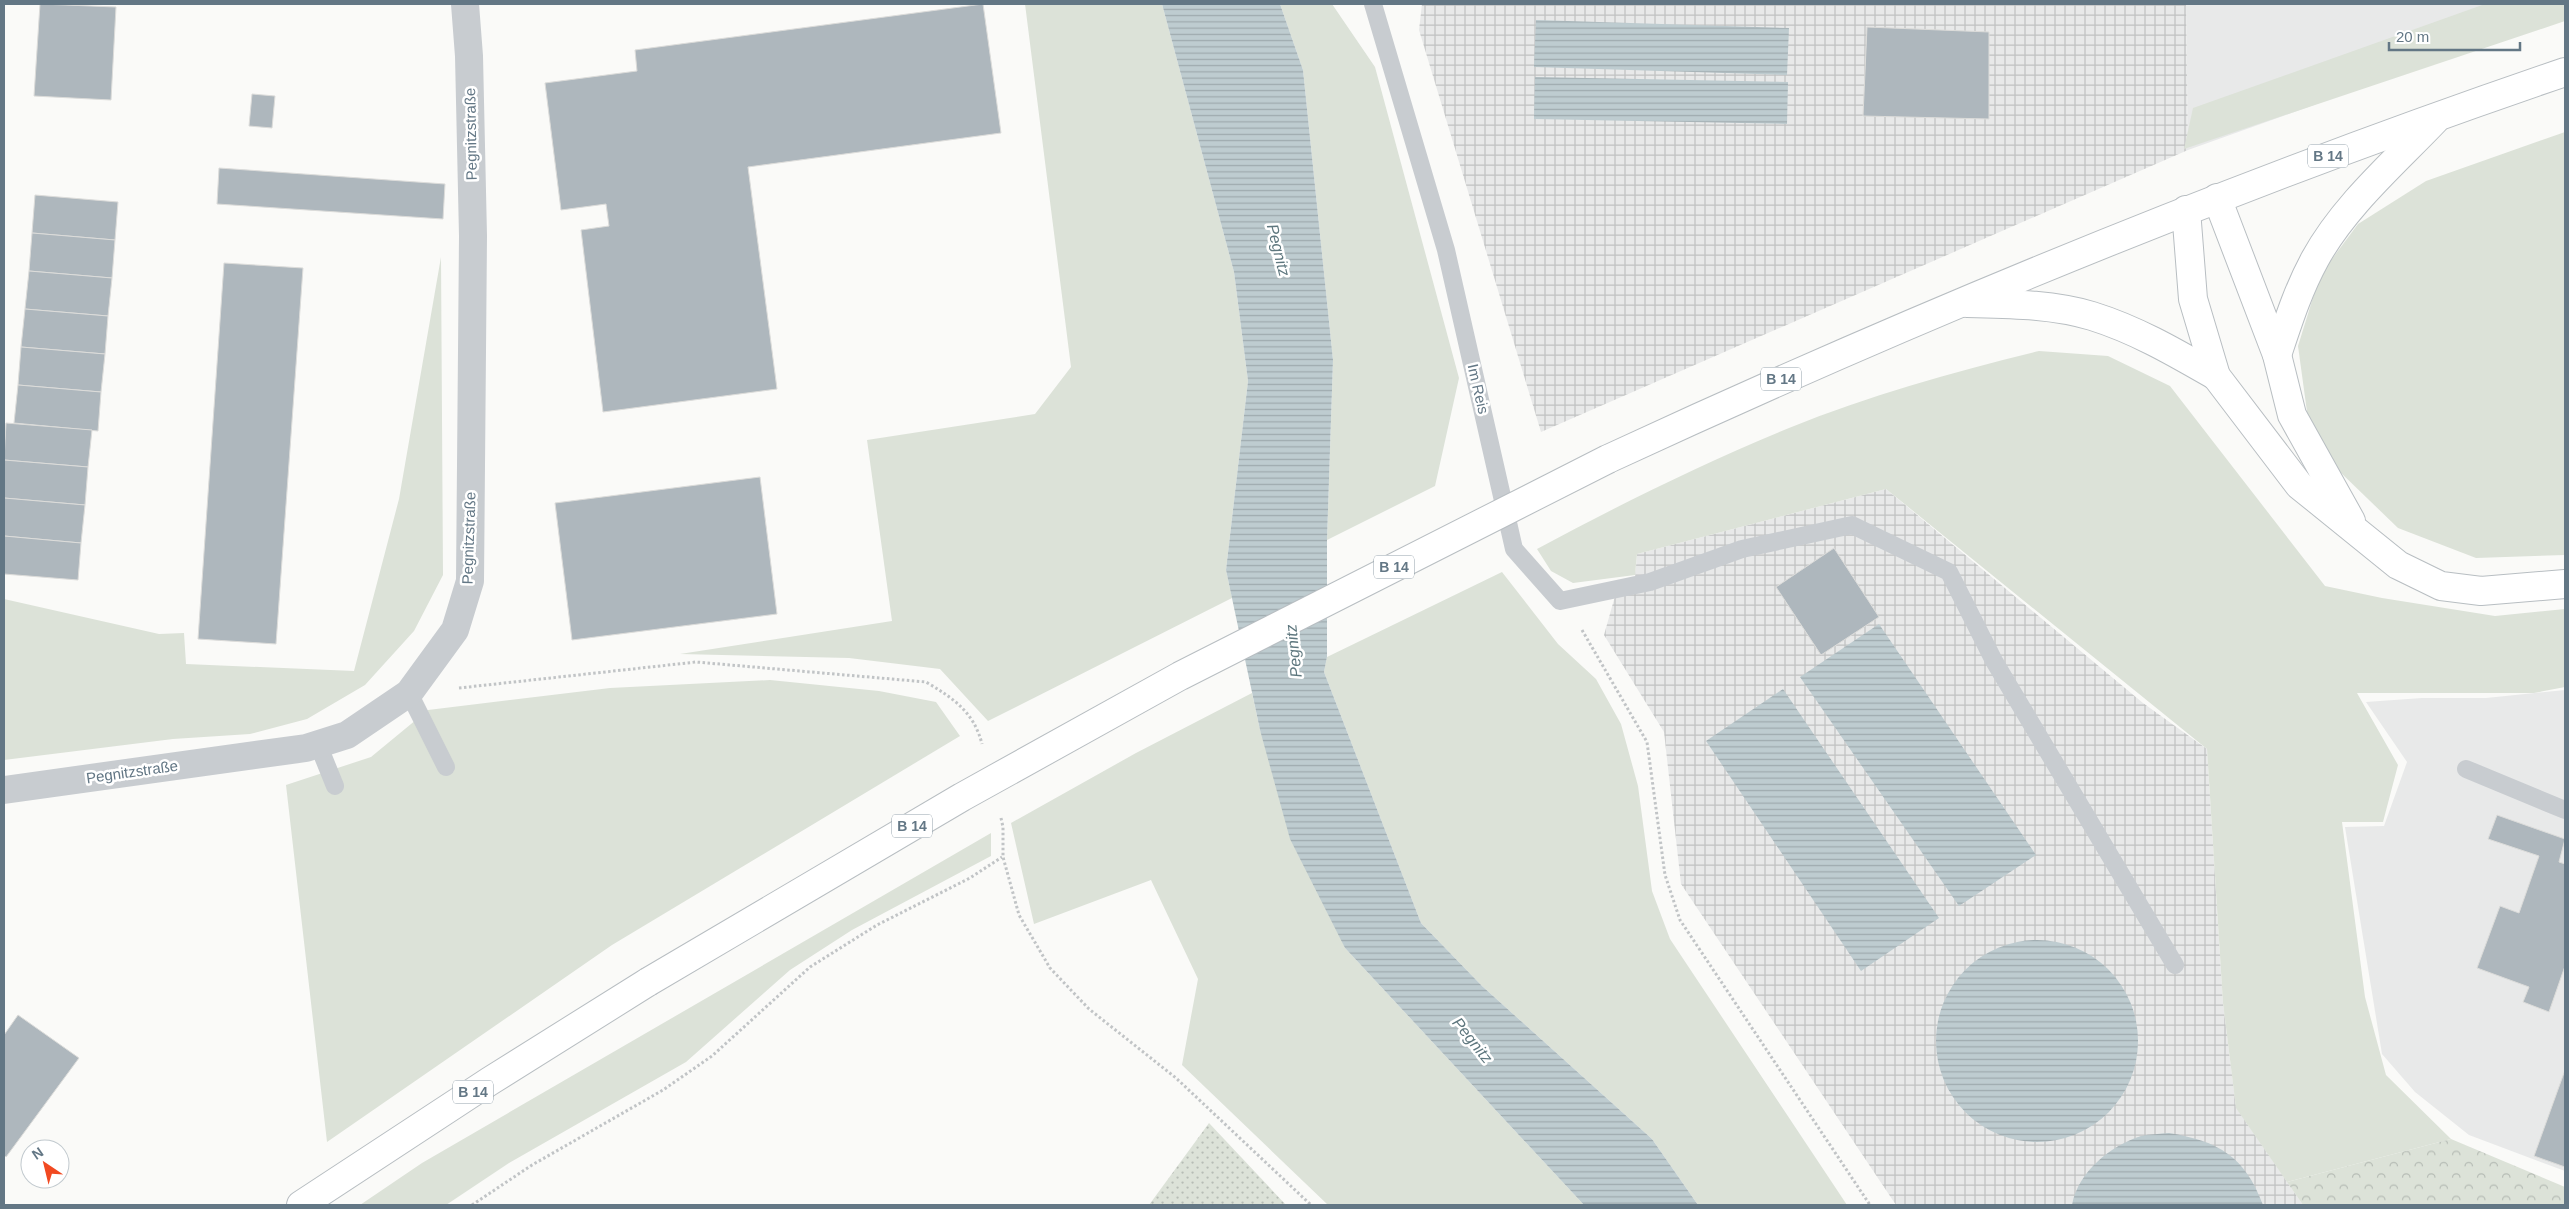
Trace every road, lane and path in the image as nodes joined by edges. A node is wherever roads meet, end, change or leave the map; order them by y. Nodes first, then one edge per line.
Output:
1 (465, 4) edge
2 (1373, 4) edge
3 (2565, 72) edge
4 (2440, 114) junction
5 (2216, 198) junction
6 (2186, 210) junction
7 (1956, 303) junction
8 (2277, 355) junction
9 (2216, 376) junction
10 (2359, 535) junction
11 (2565, 584) edge
12 (1560, 601) junction
13 (409, 693) junction
14 (318, 744) junction
15 (982, 746) dead end
16 (446, 767) dead end
17 (2466, 769) dead end
18 (335, 786) dead end
19 (4, 790) edge
20 (999, 809) dead end
21 (2565, 810) edge
22 (1003, 857) junction
23 (2175, 965) dead end
24 (301, 1205) edge
25 (472, 1205) edge
26 (1311, 1205) edge
27 (1870, 1205) edge

1 - 13 street, Pegnitzstraße
2 - 12 lane, Im Reis
3 - 4 main road, B 14
4 - 5 main road, B 14
4 - 8 main road
5 - 6 main road, B 14
5 - 8 main road
6 - 7 main road, B 14
6 - 9 main road
7 - 9 main road
7 - 24 main road, B 14, bridge
8 - 10 main road
9 - 10 main road
10 - 11 main road
12 - 23 lane
12 - 27 path
13 - 14 street, Pegnitzstraße
13 - 15 path
13 - 16 lane
14 - 18 lane
14 - 19 street, Pegnitzstraße
17 - 21 lane
20 - 22 path
22 - 25 path
22 - 26 path

